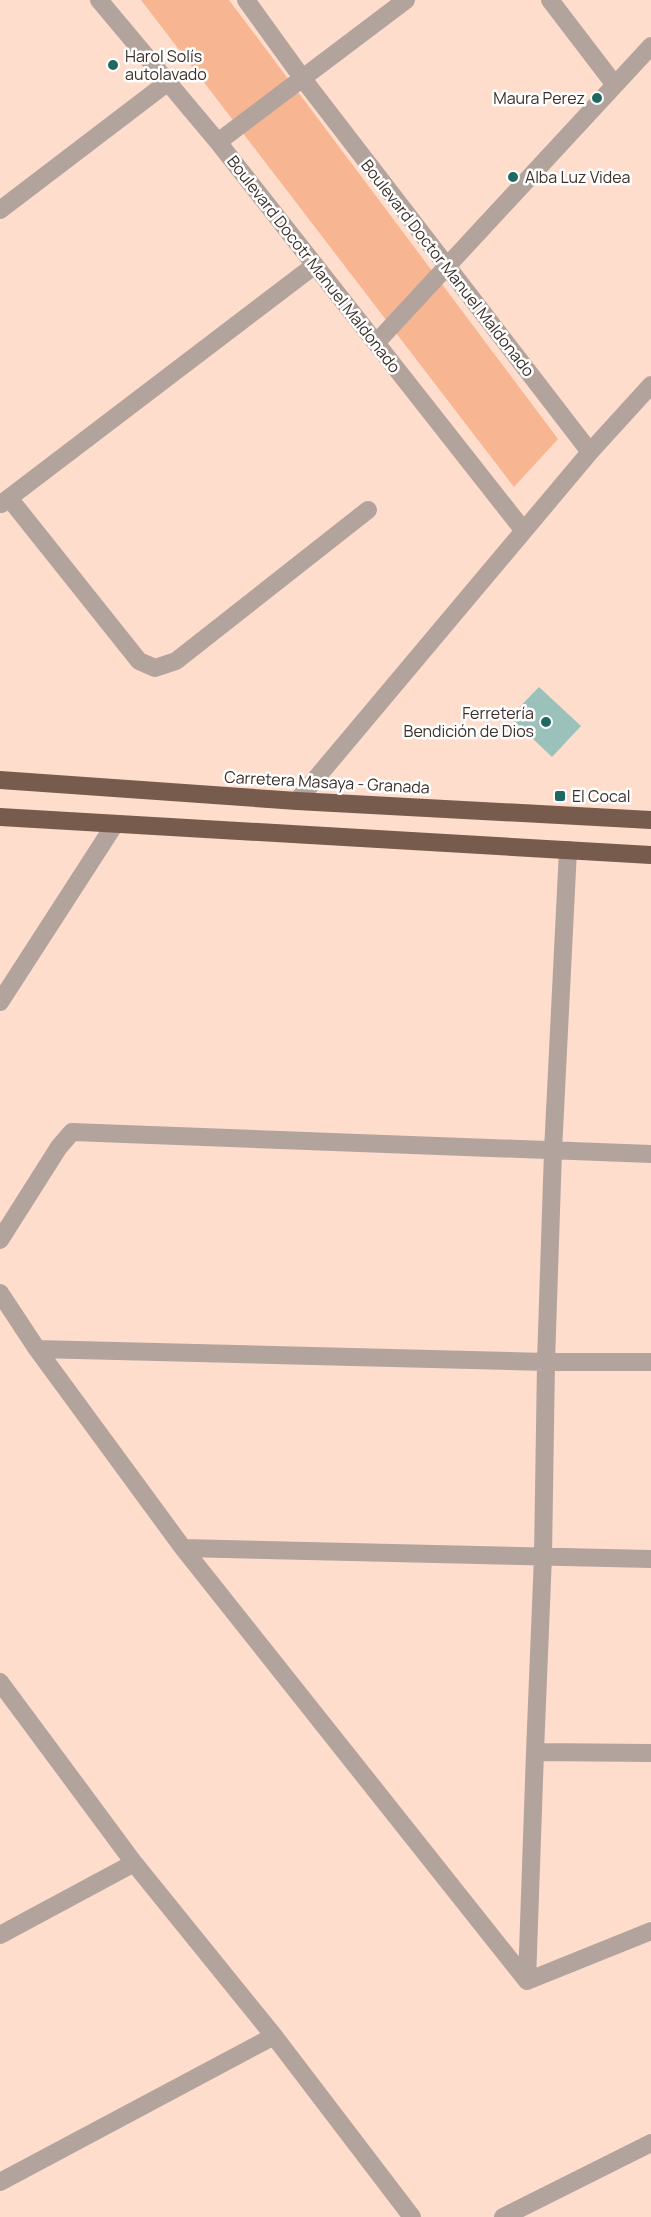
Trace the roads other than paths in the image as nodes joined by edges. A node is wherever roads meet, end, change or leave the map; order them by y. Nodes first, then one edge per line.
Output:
1 (99, 0) edge
2 (246, 0) edge
3 (406, 0) edge
4 (550, 0) edge
5 (651, 46) edge
6 (303, 79) junction
7 (168, 82) junction
8 (615, 85) junction
9 (218, 142) junction
10 (0, 210) edge
11 (315, 265) junction
12 (448, 266) junction
13 (376, 343) junction
14 (651, 385) edge
15 (590, 452) junction
16 (4, 501) edge
17 (368, 510) dead end
18 (524, 531) junction
19 (0, 780) edge
20 (297, 801) junction
21 (0, 817) edge
22 (651, 819) edge
23 (115, 824) junction
24 (568, 850) junction
25 (651, 855) edge
26 (0, 1002) edge
27 (553, 1151) junction
28 (651, 1154) edge
29 (0, 1240) edge
30 (0, 1293) edge
31 (36, 1349) junction
32 (546, 1362) junction
33 (651, 1362) edge
34 (183, 1548) junction
35 (543, 1556) junction
36 (651, 1558) edge
37 (0, 1684) edge
38 (535, 1752) junction
39 (651, 1753) edge
40 (134, 1863) junction
41 (651, 1931) edge
42 (0, 1935) edge
43 (526, 1981) junction
44 (274, 2036) junction
45 (651, 2143) edge
46 (0, 2182) edge
47 (412, 2217) edge
48 (503, 2217) edge

1 - 7 street, Boulevard Docotr Manuel Maldonado
2 - 6 street, Boulevard Doctor Manuel Maldonado
3 - 6 street
4 - 8 street
5 - 8 street
6 - 9 street
6 - 12 street, Boulevard Doctor Manuel Maldonado
7 - 9 street, Boulevard Docotr Manuel Maldonado
7 - 10 street
8 - 12 street
9 - 11 street, Boulevard Docotr Manuel Maldonado
11 - 13 street, Boulevard Docotr Manuel Maldonado
11 - 16 street
12 - 13 street
12 - 15 street, Boulevard Doctor Manuel Maldonado
13 - 18 street, Boulevard Docotr Manuel Maldonado
14 - 15 street
15 - 18 street
16 - 17 street
18 - 20 street
19 - 20 highway, Carretera Masaya - Granada
20 - 22 highway, Carretera Masaya - Granada
21 - 23 highway
23 - 24 highway
23 - 26 street
24 - 25 highway
24 - 27 street
27 - 28 street
27 - 29 street
27 - 32 street
30 - 31 street
31 - 32 street
31 - 34 street
32 - 33 street
32 - 35 street
34 - 35 street
34 - 43 street
35 - 36 street
35 - 38 street
37 - 40 street
38 - 39 street
38 - 43 street
40 - 42 street
40 - 44 street
41 - 43 street
44 - 46 street
44 - 47 street
45 - 48 street

